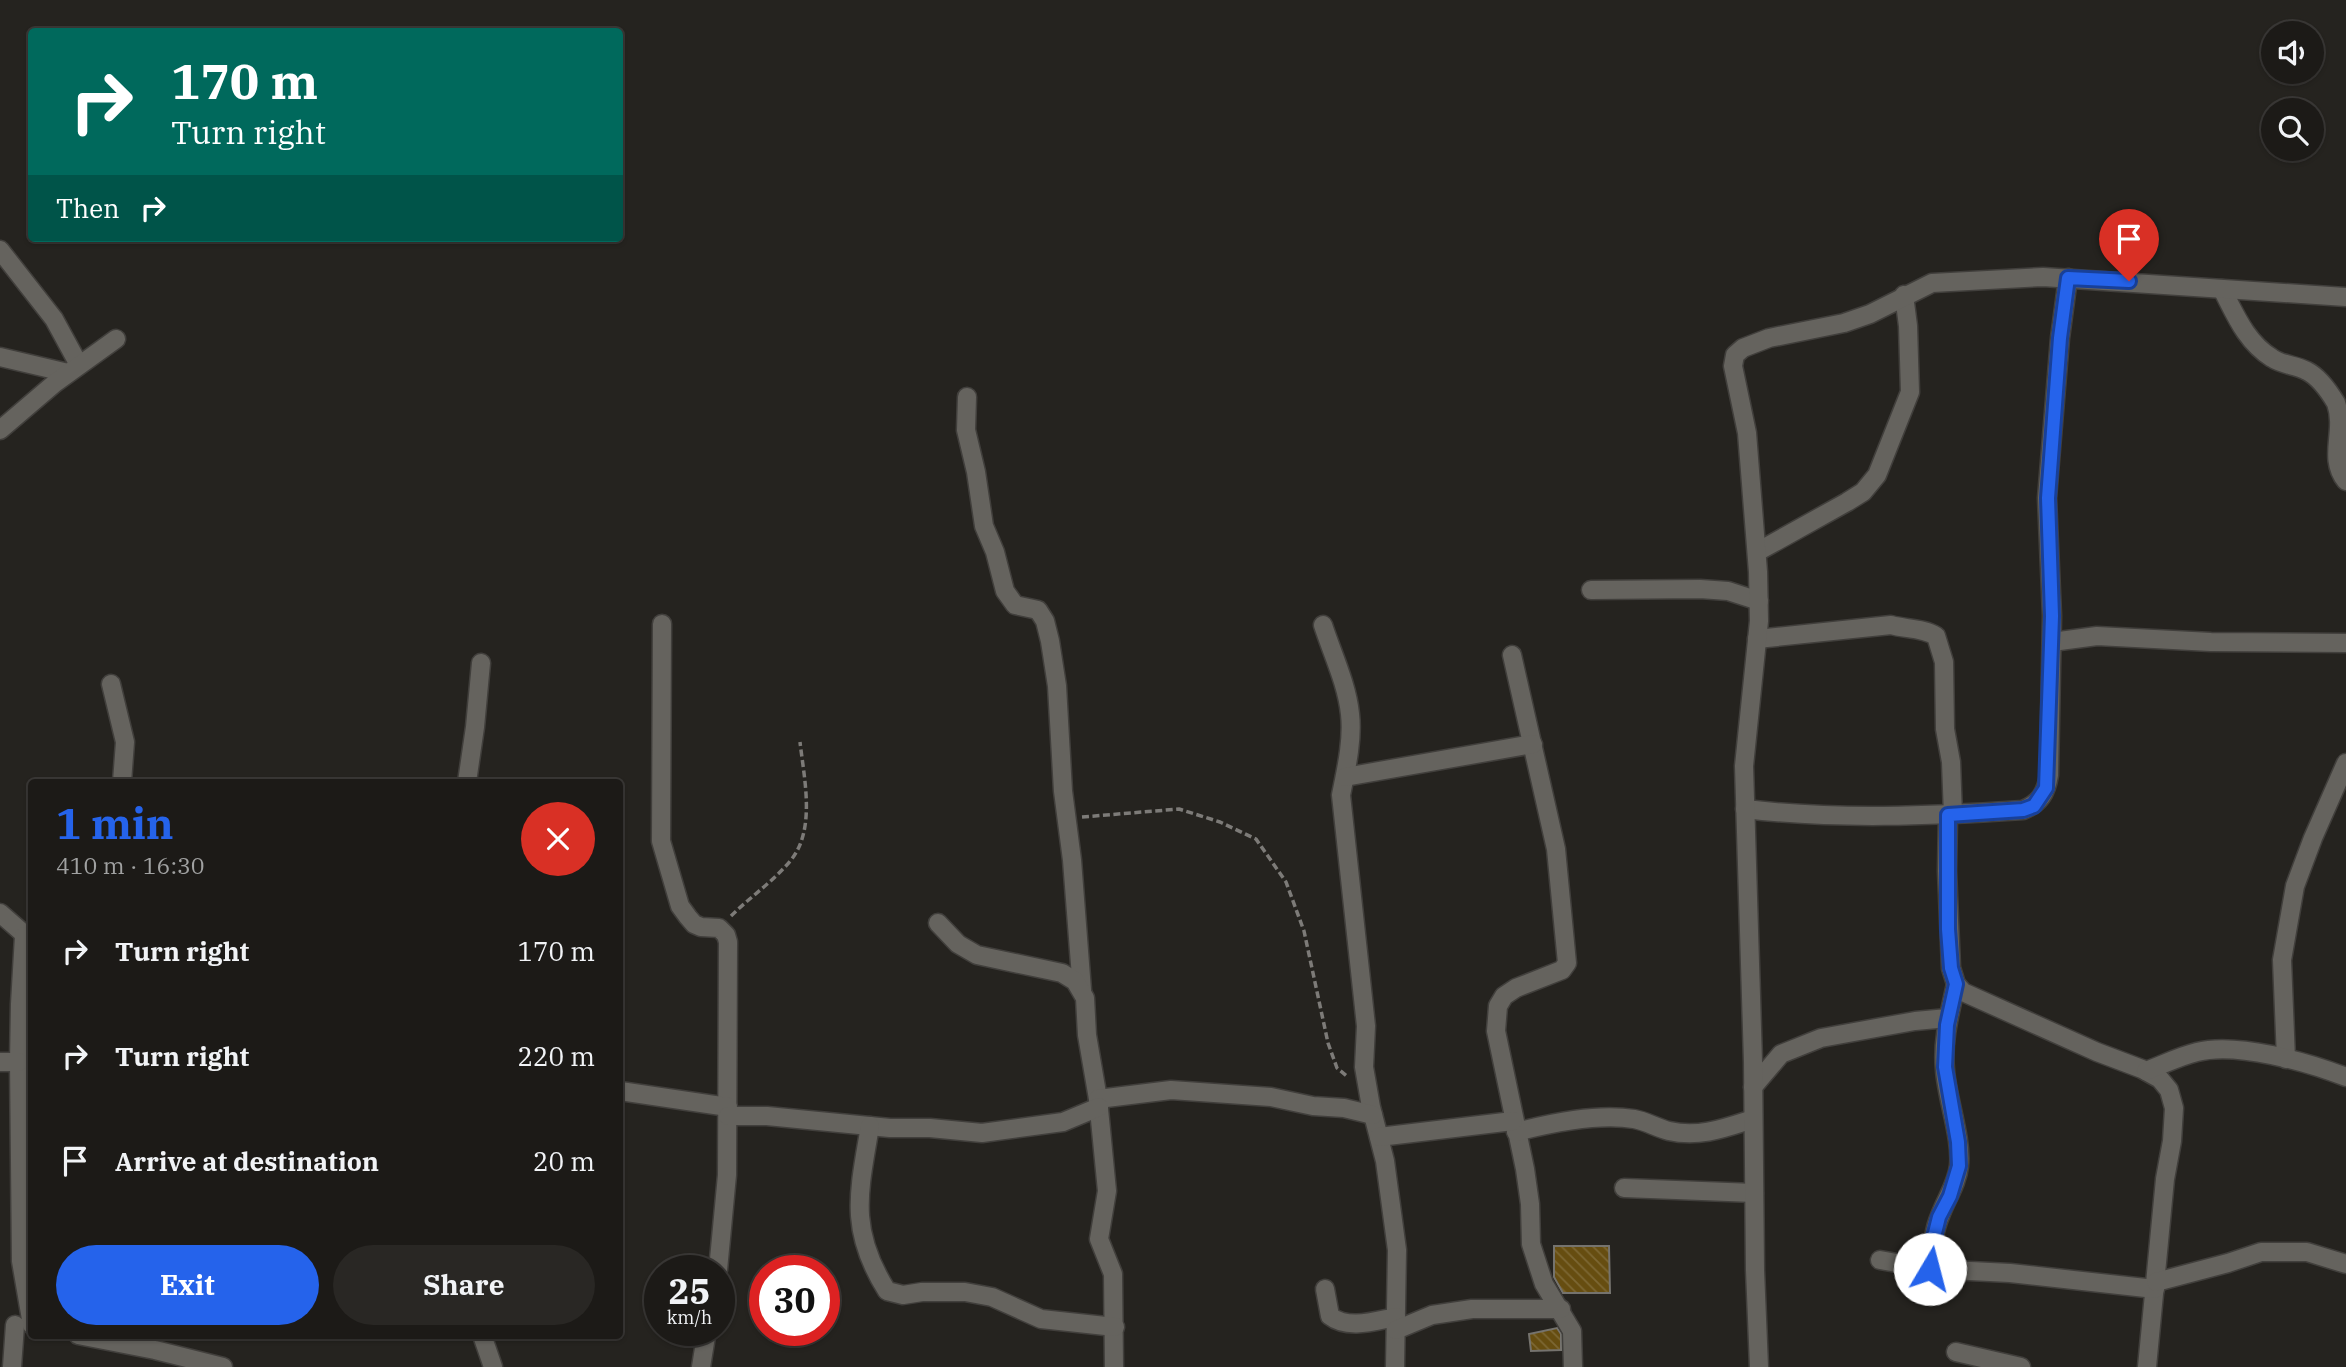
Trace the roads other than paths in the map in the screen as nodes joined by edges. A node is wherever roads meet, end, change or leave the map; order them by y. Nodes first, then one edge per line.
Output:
1 (0, 250) edge
2 (2068, 278) junction
3 (2222, 289) junction
4 (1904, 295) junction
5 (2346, 297) edge
6 (116, 339) dead end
7 (0, 356) edge
8 (74, 369) junction
9 (967, 397) dead end
10 (0, 430) edge
11 (2346, 481) edge
12 (1757, 552) junction
13 (1591, 590) dead end
14 (1759, 601) junction
15 (662, 624) dead end
16 (1323, 625) dead end
17 (1757, 639) junction
18 (2052, 642) junction
19 (2346, 643) edge
20 (1512, 655) dead end
21 (481, 663) dead end
22 (111, 684) dead end
23 (1533, 744) junction
24 (2346, 763) edge
25 (1345, 777) junction
26 (122, 779) edge
27 (467, 779) edge
28 (1745, 808) junction
29 (1951, 815) junction
30 (0, 913) edge
31 (938, 923) dead end
32 (28, 939) edge
33 (1956, 984) junction
34 (1082, 990) junction
35 (1948, 1018) junction
36 (23, 1050) edge
37 (2286, 1059) junction
38 (0, 1062) edge
39 (2146, 1071) junction
40 (2346, 1077) edge
41 (1753, 1087) junction
42 (623, 1092) edge
43 (1098, 1103) junction
44 (728, 1111) junction
45 (1373, 1115) junction
46 (1754, 1119) junction
47 (870, 1125) junction
48 (1515, 1126) junction
49 (1379, 1137) junction
50 (1624, 1188) dead end
51 (1754, 1192) junction
52 (719, 1255) edge
53 (1880, 1261) dead end
54 (2346, 1264) edge
55 (1930, 1269) junction
56 (2155, 1286) junction
57 (1325, 1289) dead end
58 (1561, 1310) junction
59 (1396, 1323) junction
60 (19, 1326) edge
61 (1115, 1328) junction
62 (124, 1339) edge
63 (483, 1339) edge
64 (147, 1341) edge
65 (705, 1346) edge
66 (1956, 1352) dead end
67 (12, 1367) edge
68 (223, 1367) edge
69 (493, 1367) edge
70 (701, 1367) edge
71 (1114, 1367) edge
72 (1395, 1367) edge
73 (1573, 1367) edge
74 (1759, 1367) edge
75 (2021, 1367) edge
76 (2147, 1367) edge

1 - 8 street
2 - 3 street
2 - 4 street
2 - 18 street
3 - 5 street
3 - 11 street
4 - 12 street
4 - 12 street
6 - 8 street
7 - 8 street
8 - 10 street
9 - 34 street
12 - 14 street
13 - 14 street
14 - 17 street
15 - 44 street
16 - 25 street
17 - 28 street
17 - 29 street
18 - 19 street
18 - 29 street
20 - 23 street
21 - 27 street
22 - 26 street
23 - 25 street
23 - 48 street
24 - 37 street
25 - 45 street
28 - 29 street
28 - 41 street
29 - 33 street
30 - 32 street
31 - 34 street
32 - 36 street
33 - 35 street
33 - 39 street
34 - 43 street
35 - 41 street
35 - 55 street
36 - 38 street
36 - 60 street
37 - 39 street
37 - 40 street
39 - 56 street
41 - 46 street
42 - 44 street
43 - 45 street
43 - 47 street
43 - 61 street
44 - 47 street
44 - 52 street
45 - 49 street
46 - 48 street
46 - 51 street
47 - 61 street
48 - 49 street
48 - 58 street
49 - 59 street
50 - 51 street
51 - 74 street
53 - 55 street
54 - 56 street
55 - 56 street
56 - 76 street
57 - 59 street
58 - 59 street
58 - 73 street
59 - 72 street
60 - 67 street
61 - 71 street
62 - 64 street
63 - 69 street
64 - 68 street
65 - 70 street
66 - 75 street

